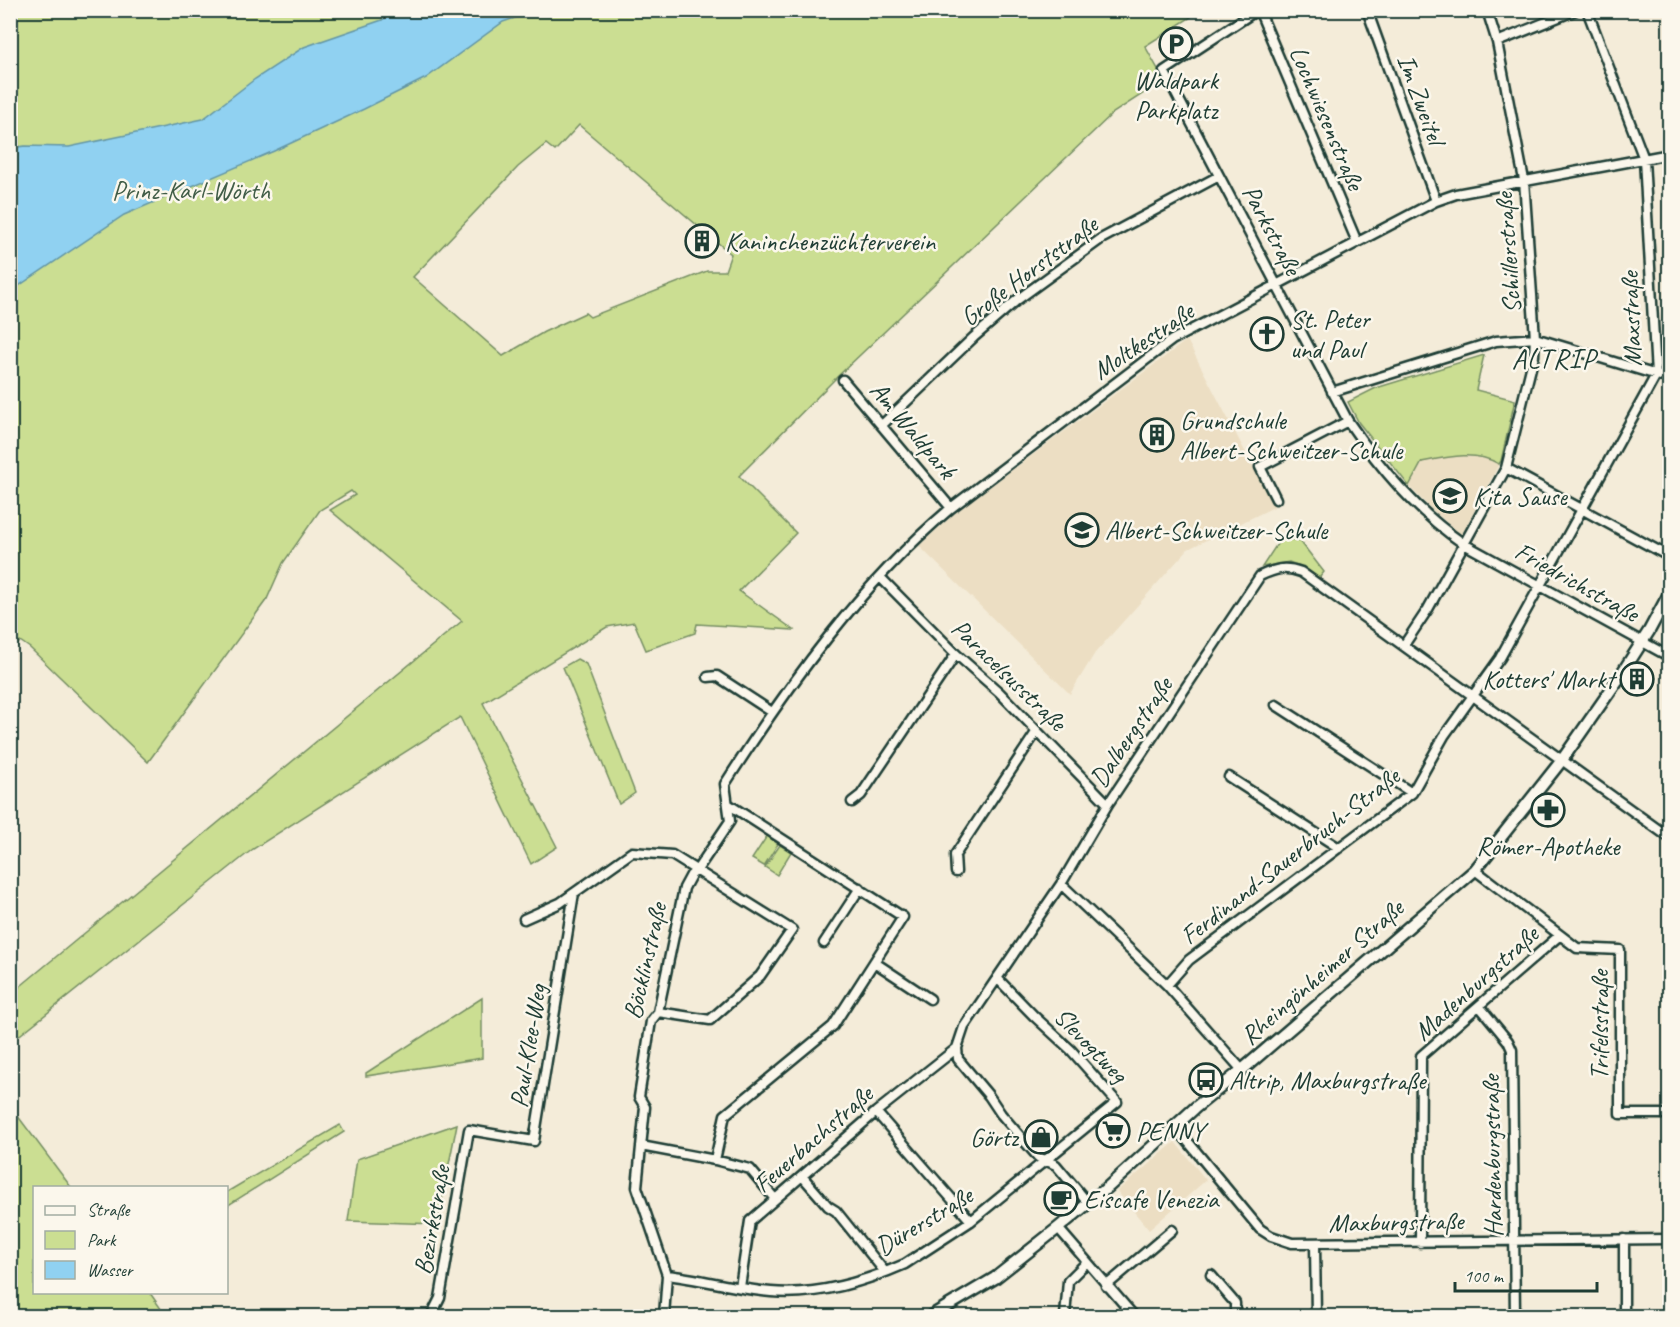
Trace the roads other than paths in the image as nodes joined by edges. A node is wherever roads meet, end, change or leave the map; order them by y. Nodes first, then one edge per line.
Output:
1 (1258, 10) edge
2 (1367, 10) edge
3 (1487, 10) edge
4 (1576, 10) edge
5 (1587, 10) edge
6 (1497, 42) junction
7 (1670, 154) edge
8 (1644, 159) junction
9 (1219, 176) junction
10 (1524, 180) junction
11 (1436, 201) junction
12 (1357, 242) junction
13 (1277, 285) junction
14 (1535, 338) junction
15 (1656, 375) junction
16 (1670, 379) edge
17 (843, 380) dead end
18 (1332, 392) junction
19 (1348, 422) junction
20 (882, 425) junction
21 (1506, 468) junction
22 (1276, 500) dead end
23 (951, 508) junction
24 (1583, 509) junction
25 (1464, 544) junction
26 (1670, 557) edge
27 (880, 577) junction
28 (1540, 587) junction
29 (1670, 592) edge
30 (1641, 641) junction
31 (1404, 645) junction
32 (956, 654) junction
33 (1670, 657) edge
34 (708, 677) dead end
35 (1473, 695) junction
36 (1276, 705) dead end
37 (772, 712) junction
38 (1037, 731) junction
39 (1562, 760) junction
40 (1229, 777) dead end
41 (1412, 793) junction
42 (852, 802) dead end
43 (728, 804) junction
44 (1108, 804) junction
45 (1670, 838) edge
46 (1339, 848) junction
47 (698, 870) junction
48 (1475, 870) junction
49 (956, 872) dead end
50 (1061, 884) junction
51 (860, 888) junction
52 (574, 893) junction
53 (524, 919) dead end
54 (1560, 935) junction
55 (824, 944) dead end
56 (874, 962) junction
57 (997, 978) junction
58 (1167, 985) junction
59 (930, 999) dead end
60 (1480, 1007) junction
61 (658, 1012) junction
62 (957, 1048) junction
63 (1242, 1070) junction
64 (876, 1112) junction
65 (1670, 1114) edge
66 (1175, 1126) junction
67 (469, 1130) joint
68 (641, 1146) junction
69 (715, 1160) junction
70 (1047, 1161) junction
71 (802, 1176) junction
72 (775, 1199) junction
73 (1088, 1203) junction
74 (971, 1221) junction
75 (1058, 1228) junction
76 (1172, 1230) dead end
77 (1624, 1239) junction
78 (1670, 1239) edge
79 (1515, 1241) junction
80 (1420, 1243) junction
81 (1315, 1244) junction
82 (1086, 1263) junction
83 (885, 1272) junction
84 (667, 1275) junction
85 (1211, 1275) dead end
86 (1106, 1286) junction
87 (740, 1287) junction
88 (431, 1317) edge
89 (664, 1317) edge
90 (931, 1317) edge
91 (1065, 1317) edge
92 (1134, 1317) edge
93 (1234, 1317) edge
94 (1316, 1317) edge
95 (1515, 1317) edge
96 (1624, 1317) edge

1 - 9 street, Parkstraße
1 - 12 street, Lochwiesenstraße
2 - 11 street, Im Zweitel
3 - 6 street, Schillerstraße
4 - 6 street
5 - 8 street, Maxstraße
6 - 10 street, Schillerstraße
7 - 8 street, Moltkestraße
8 - 10 street, Moltkestraße
8 - 15 street, Maxstraße
9 - 13 street, Parkstraße
9 - 20 street, Große Horststraße
10 - 11 street, Moltkestraße
10 - 14 street, Schillerstraße
11 - 12 street, Moltkestraße
12 - 13 street, Moltkestraße
13 - 18 street, Parkstraße
13 - 23 street, Moltkestraße
14 - 15 street
14 - 18 street
14 - 21 street, Schillerstraße
15 - 16 street
15 - 24 street, Maxstraße
17 - 20 street, Am Waldpark
18 - 19 street, Parkstraße
19 - 22 street
19 - 25 street, Parkstraße
20 - 23 street, Am Waldpark
21 - 24 street
21 - 25 street, Schillerstraße
23 - 27 street, Moltkestraße
24 - 26 street
24 - 28 street, Maxstraße
25 - 28 street, Friedrichstraße
25 - 31 street, Schillerstraße
27 - 32 street, Paracelsusstraße
27 - 37 street, Moltkestraße
28 - 30 street, Friedrichstraße
28 - 35 street, Maxstraße
29 - 30 street, Rheingönheimer Straße
30 - 33 street, Friedrichstraße
30 - 39 street, Rheingönheimer Straße
31 - 35 street, Dalbergstraße
31 - 44 street, Dalbergstraße
32 - 38 street, Paracelsusstraße
32 - 42 street
34 - 37 street
35 - 39 street, Dalbergstraße
35 - 41 street, Ferdinand-Sauerbruch-Straße
36 - 41 street
37 - 43 street, Böcklinstraße
38 - 44 street, Paracelsusstraße
38 - 49 street
39 - 45 street, Dalbergstraße
39 - 48 street, Rheingönheimer Straße
40 - 46 street
41 - 46 street, Ferdinand-Sauerbruch-Straße
43 - 47 street, Böcklinstraße
43 - 51 street
44 - 50 street, Dalbergstraße
46 - 58 street, Ferdinand-Sauerbruch-Straße
47 - 52 street
47 - 61 street, Böcklinstraße
47 - 61 street
48 - 54 street, Trifelsstraße
48 - 63 street, Rheingönheimer Straße
50 - 57 street, Dalbergstraße
50 - 58 street
51 - 55 street
51 - 56 street
52 - 53 street
52 - 67 street, Paul-Klee-Weg
54 - 60 street, Madenburgstraße
54 - 65 street, Trifelsstraße
56 - 59 street
56 - 69 street
57 - 62 street, Dalbergstraße
57 - 70 street, Slevogtweg
58 - 63 street
60 - 79 street, Hardenburgstraße
60 - 80 street, Madenburgstraße
61 - 68 street, Böcklinstraße
62 - 64 street, Feuerbachstraße
62 - 70 street
63 - 66 street, Rheingönheimer Straße
64 - 71 street, Feuerbachstraße
64 - 74 street
66 - 73 street, Rheingönheimer Straße
66 - 81 street, Maxburgstraße
67 - 88 street, Bezirkstraße
68 - 69 street
68 - 84 street, Böcklinstraße
69 - 72 street
70 - 73 street
70 - 74 street, Dürerstraße
71 - 72 street, Feuerbachstraße
71 - 83 street
72 - 87 street, Feuerbachstraße
73 - 75 street, Rheingönheimer Straße
74 - 83 street, Dürerstraße
75 - 82 street
75 - 90 street, Rheingönheimer Straße
76 - 86 street
77 - 78 street, Maxburgstraße
77 - 79 street, Maxburgstraße
77 - 96 street
79 - 80 street, Maxburgstraße
79 - 95 street, Hardenburgstraße
80 - 81 street, Maxburgstraße
81 - 94 street
82 - 86 street
82 - 91 street
83 - 87 street, Dürerstraße
84 - 87 street, Dürerstraße
84 - 89 street, Böcklinstraße
85 - 93 street
86 - 92 street

